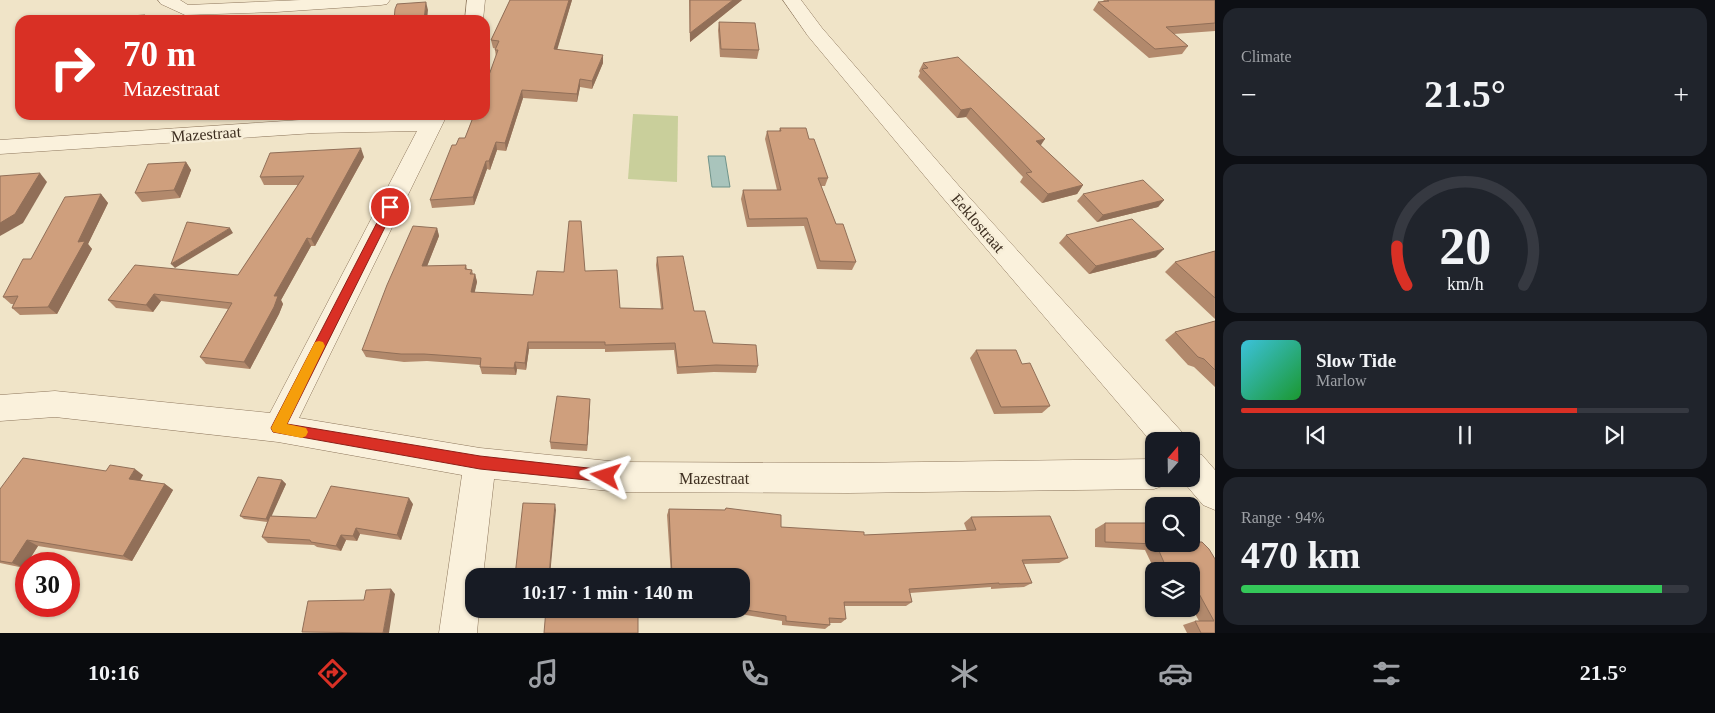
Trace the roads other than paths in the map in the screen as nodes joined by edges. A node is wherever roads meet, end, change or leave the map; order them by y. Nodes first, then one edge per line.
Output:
1 (167, 0) edge
2 (381, 0) edge
3 (476, 0) edge
4 (792, 0) edge
5 (474, 15) edge
6 (434, 120) edge
7 (0, 147) edge
8 (0, 408) edge
9 (278, 428) junction
10 (1162, 432) edge
11 (480, 462) junction
12 (1145, 474) edge
13 (458, 633) edge

1 - 2 street
3 - 5 street
4 - 10 street, Eeklostraat
6 - 7 street, Mazestraat
6 - 9 street, Mazestraat
8 - 9 street, Mazestraat
9 - 11 street, Mazestraat
11 - 12 street, Mazestraat
11 - 13 street

